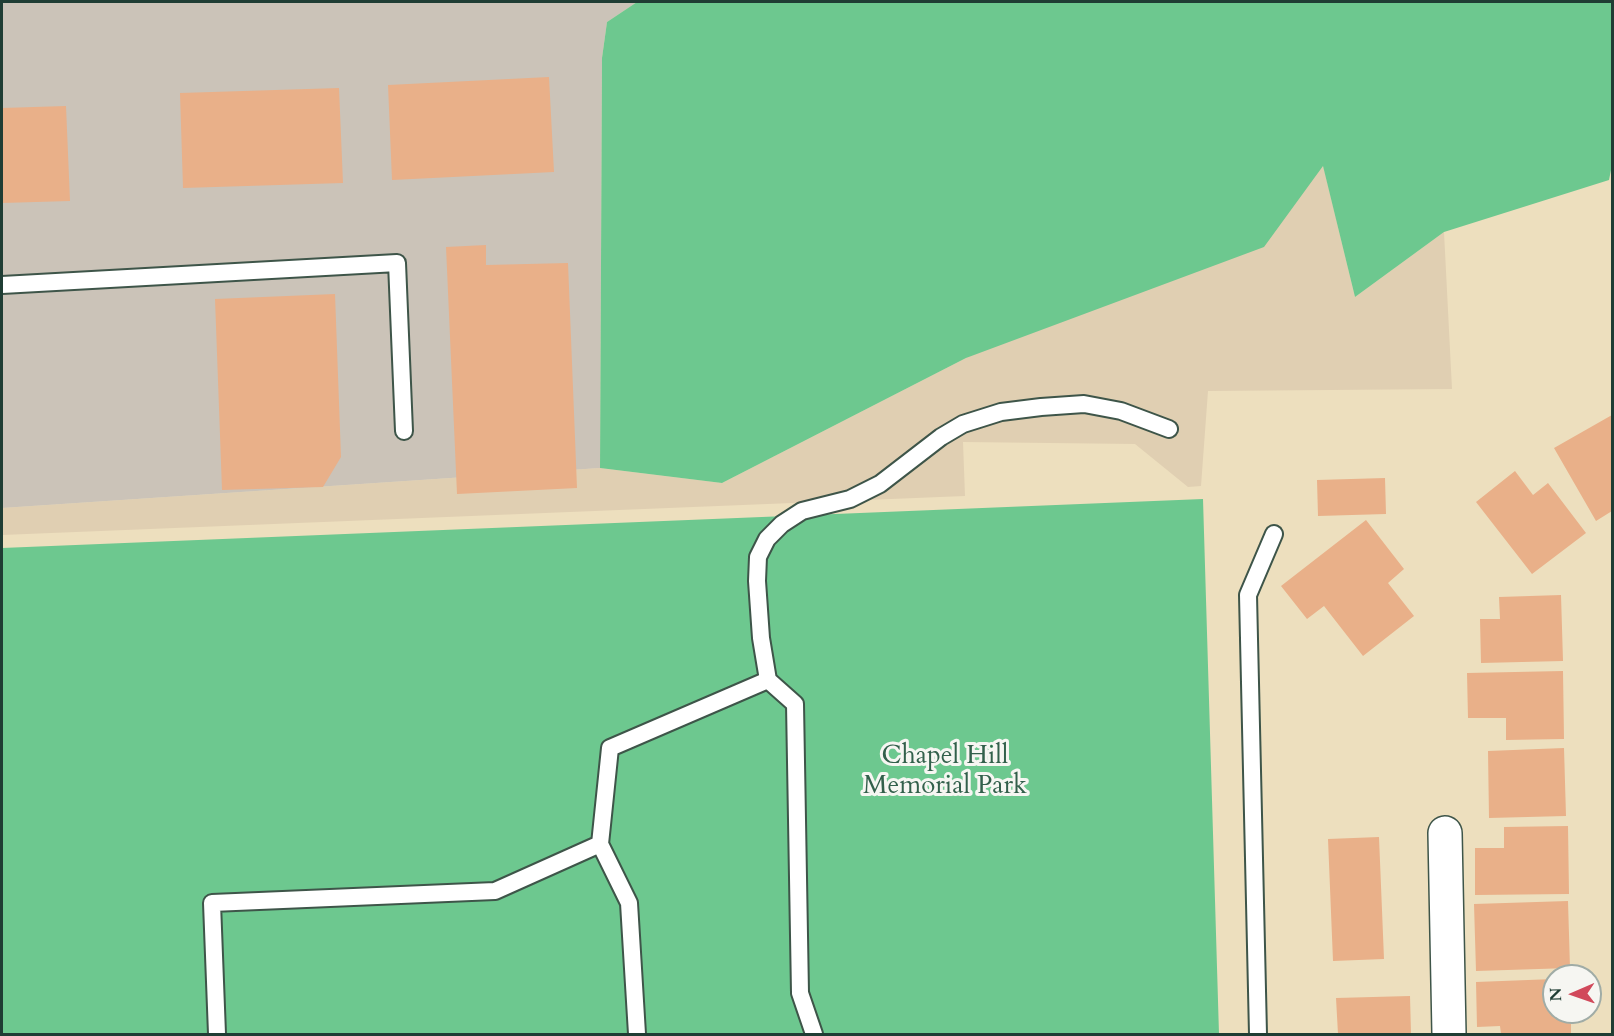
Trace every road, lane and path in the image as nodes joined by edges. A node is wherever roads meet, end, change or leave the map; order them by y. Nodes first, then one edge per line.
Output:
1 (2, 285) edge
2 (1169, 429) dead end
3 (405, 432) dead end
4 (1275, 534) dead end
5 (768, 680) junction
6 (1445, 833) dead end
7 (600, 844) junction
8 (217, 1035) edge
9 (637, 1035) edge
10 (814, 1035) edge
11 (1258, 1035) edge
12 (1449, 1035) edge

1 - 3 lane
2 - 5 lane
4 - 11 lane
5 - 7 lane
5 - 10 lane
6 - 12 street
7 - 8 lane
7 - 9 lane

